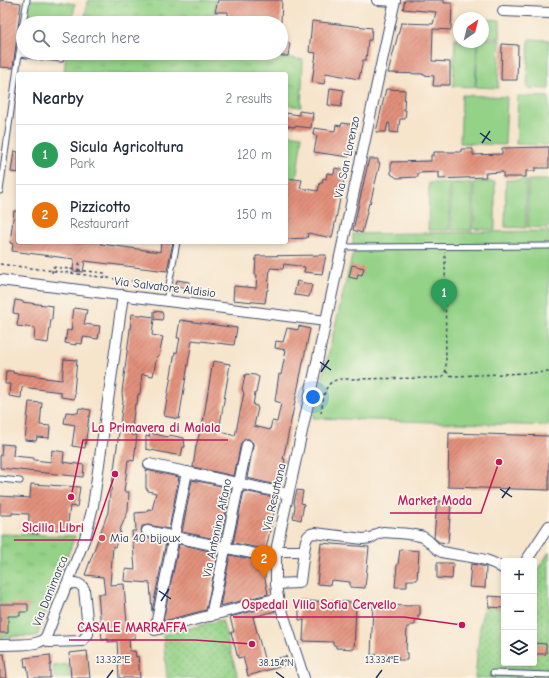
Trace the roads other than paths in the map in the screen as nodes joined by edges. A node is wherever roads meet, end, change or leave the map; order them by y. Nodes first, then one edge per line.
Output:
1 (27, 0) edge
2 (377, 0) edge
3 (395, 0) edge
4 (503, 11) dead end
5 (549, 14) edge
6 (24, 16) edge
7 (18, 60) edge
8 (17, 72) edge
9 (16, 76) edge
10 (0, 191) edge
11 (177, 244) edge
12 (549, 246) edge
13 (341, 247) junction
14 (0, 280) edge
15 (123, 295) junction
16 (166, 301) junction
17 (326, 321) junction
18 (247, 445) dead end
19 (149, 464) dead end
20 (188, 472) junction
21 (0, 479) edge
22 (20, 482) dead end
23 (239, 484) junction
24 (288, 494) junction
25 (549, 526) edge
26 (147, 531) dead end
27 (175, 537) junction
28 (225, 547) junction
29 (304, 551) junction
30 (275, 554) junction
31 (528, 558) edge
32 (501, 567) edge
33 (276, 584) junction
34 (66, 587) junction
35 (278, 598) junction
36 (211, 616) junction
37 (46, 637) junction
38 (0, 645) edge
39 (493, 673) dead end
40 (549, 675) edge
41 (304, 678) edge

1 - 6 lane
2 - 3 street
3 - 13 street, Via San Lorenzo
4 - 5 street
7 - 8 lane
9 - 10 lane
11 - 16 lane
12 - 13 lane
13 - 17 street, Via San Lorenzo
14 - 15 street, Via Salvatore Aldisio
15 - 16 street, Via Salvatore Aldisio
15 - 34 street, Via Danimarca
16 - 17 street, Via Salvatore Aldisio
17 - 24 street, Via Resuttana
18 - 23 street, Via Antonino Alfano
19 - 20 street
20 - 23 street
20 - 27 street
21 - 22 lane
23 - 24 street
23 - 28 street, Via Antonino Alfano
24 - 30 street, Via Resuttana
25 - 31 street
26 - 27 street
27 - 28 street
27 - 36 street
28 - 30 street
28 - 36 street, Via Antonino Alfano
29 - 30 street
29 - 32 street
29 - 33 street
30 - 33 street, Via Resuttana
33 - 35 street, Via Resuttana
34 - 37 street, Via Danimarca
34 - 37 street
35 - 36 street
35 - 41 street, Via Resuttana
37 - 38 street, Via Danimarca
39 - 40 lane

